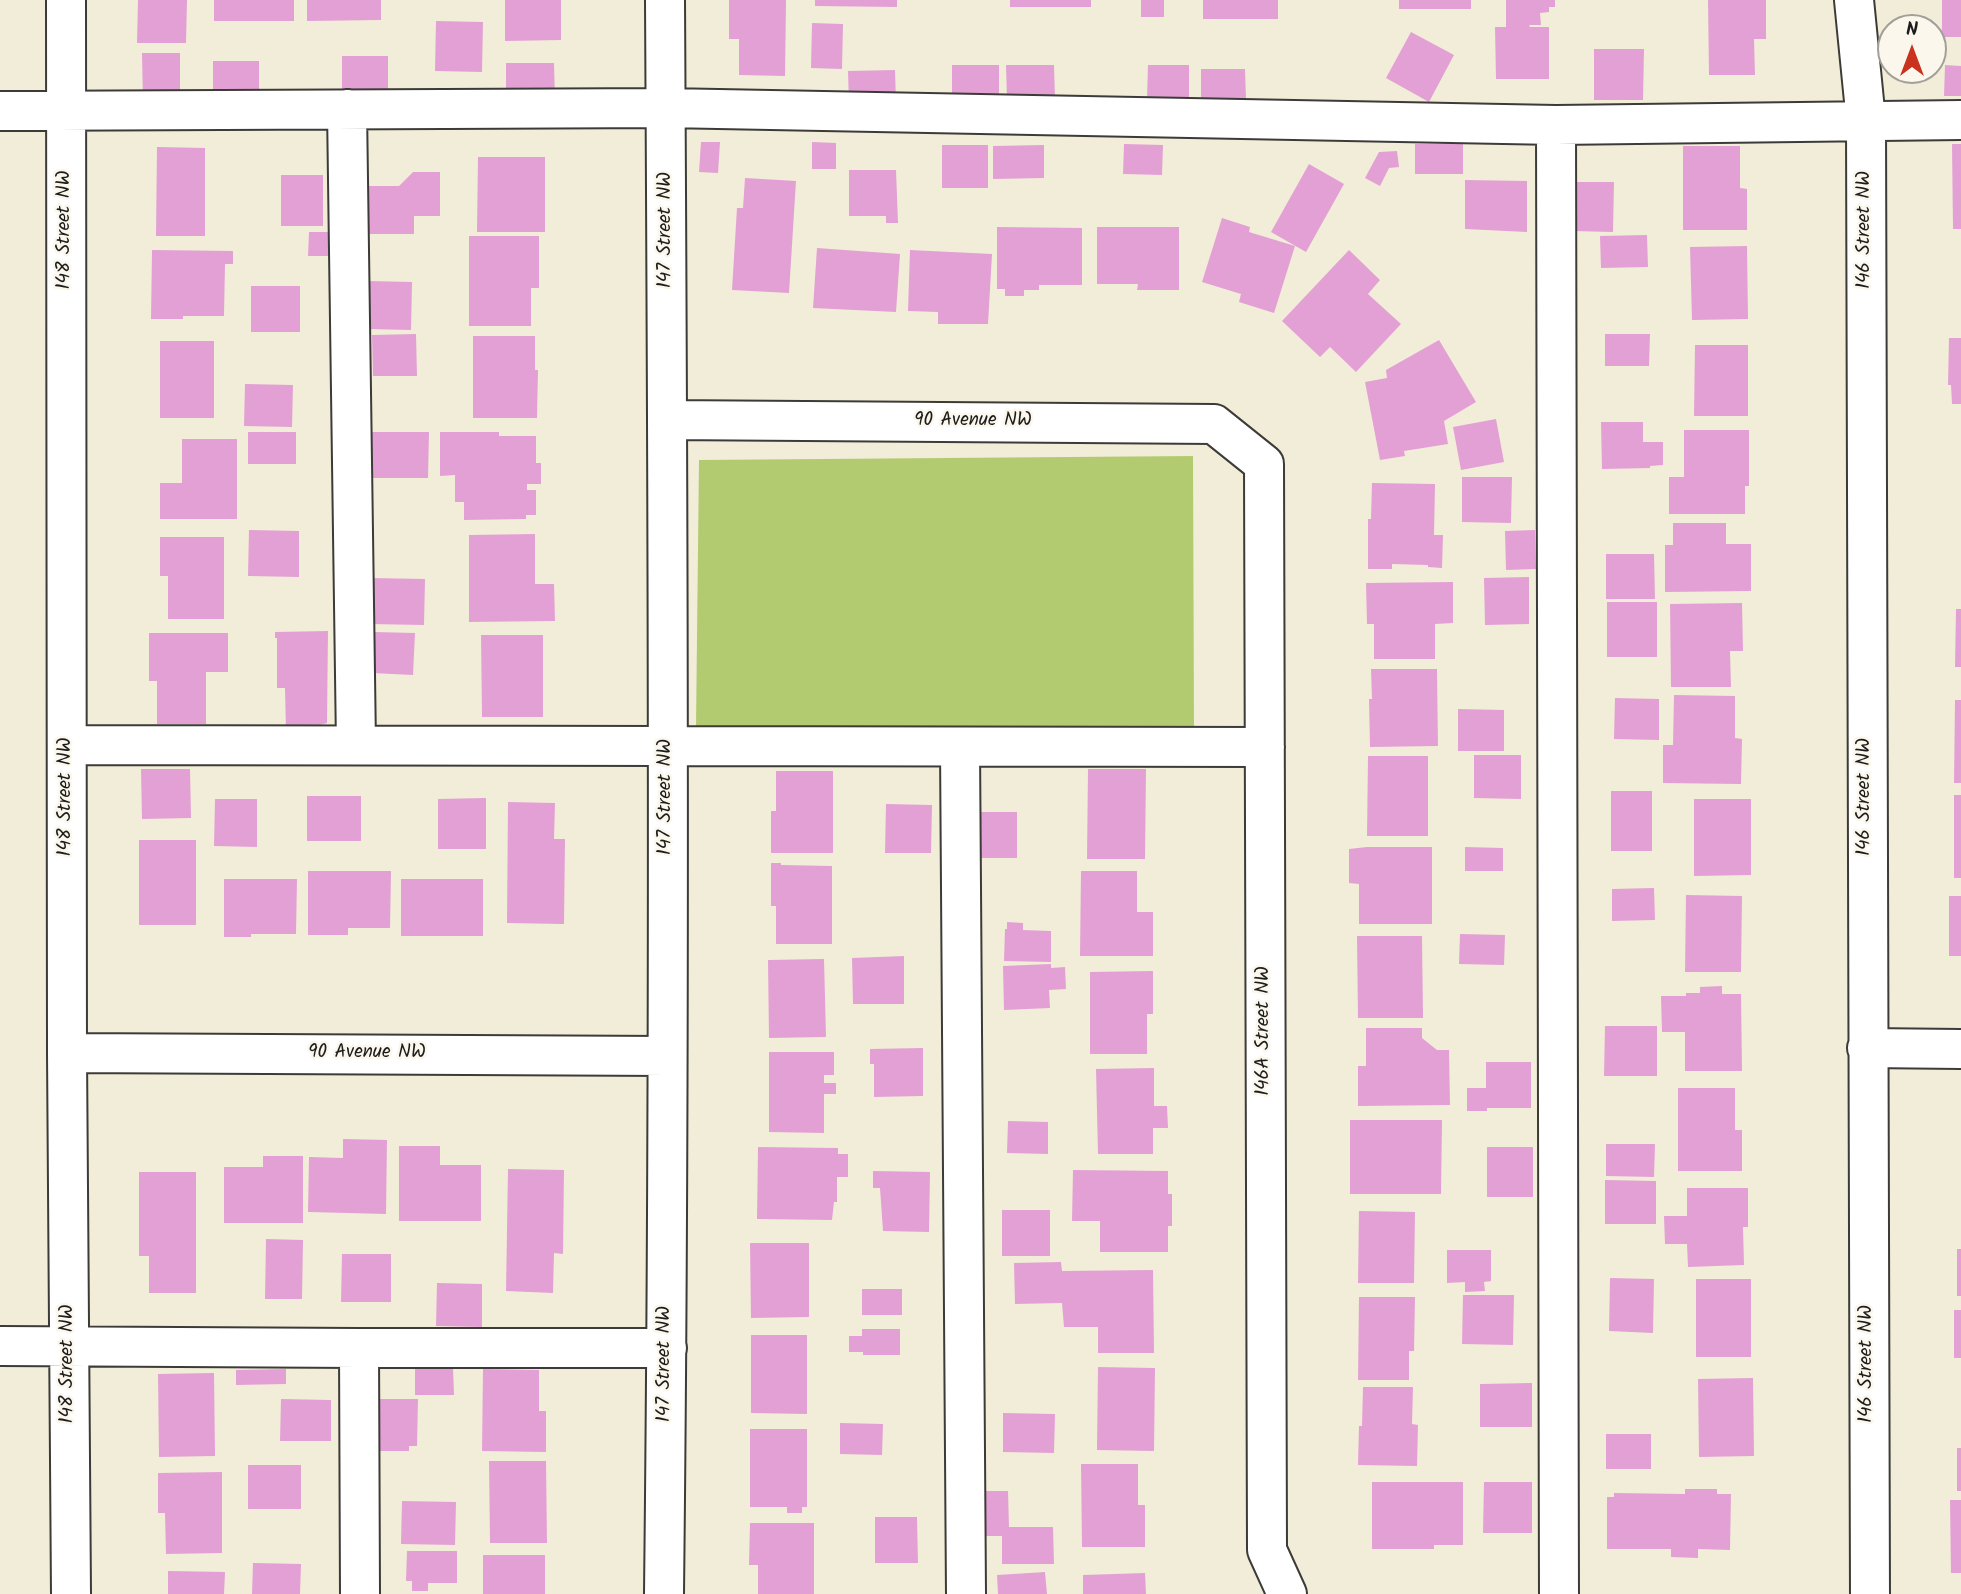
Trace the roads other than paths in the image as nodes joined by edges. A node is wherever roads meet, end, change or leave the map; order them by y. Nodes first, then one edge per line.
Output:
1 (66, 0) edge
2 (665, 0) edge
3 (1854, 0) edge
4 (666, 108) junction
5 (66, 110) junction
6 (347, 110) junction
7 (0, 111) edge
8 (1961, 120) edge
9 (1866, 121) junction
10 (1556, 125) junction
11 (668, 420) junction
12 (1264, 464) joint
13 (67, 745) junction
14 (356, 745) junction
15 (667, 745) junction
16 (960, 747) junction
17 (1265, 747) junction
18 (1867, 1048) junction
19 (1961, 1049) edge
20 (67, 1053) junction
21 (667, 1056) junction
22 (0, 1346) edge
23 (69, 1346) junction
24 (359, 1348) junction
25 (667, 1348) junction
26 (71, 1594) edge
27 (360, 1594) edge
28 (664, 1594) edge
29 (966, 1594) edge
30 (1287, 1594) edge
31 (1559, 1594) edge
32 (1870, 1594) edge

1 - 5 street, 148 Street NW
2 - 4 street, 147 Street NW
3 - 9 street, 146 Street NW
4 - 6 street
4 - 10 street
4 - 11 street, 147 Street NW
5 - 6 street
5 - 7 street
5 - 13 street, 148 Street NW
6 - 14 street
8 - 9 street
9 - 10 street
9 - 18 street, 146 Street NW
10 - 31 street
11 - 12 street, 90 Avenue NW
11 - 15 street, 147 Street NW
12 - 17 street, 146A Street NW
13 - 14 street
13 - 20 street, 148 Street NW
14 - 15 street
15 - 16 street
15 - 21 street, 147 Street NW
16 - 17 street
16 - 29 street
17 - 30 street, 146A Street NW
18 - 19 street
18 - 32 street, 146 Street NW
20 - 21 street, 90 Avenue NW
20 - 23 street, 148 Street NW
21 - 25 street, 147 Street NW
22 - 23 street
23 - 24 street
23 - 26 street, 148 Street NW
24 - 25 street
24 - 27 street
25 - 28 street, 147 Street NW

